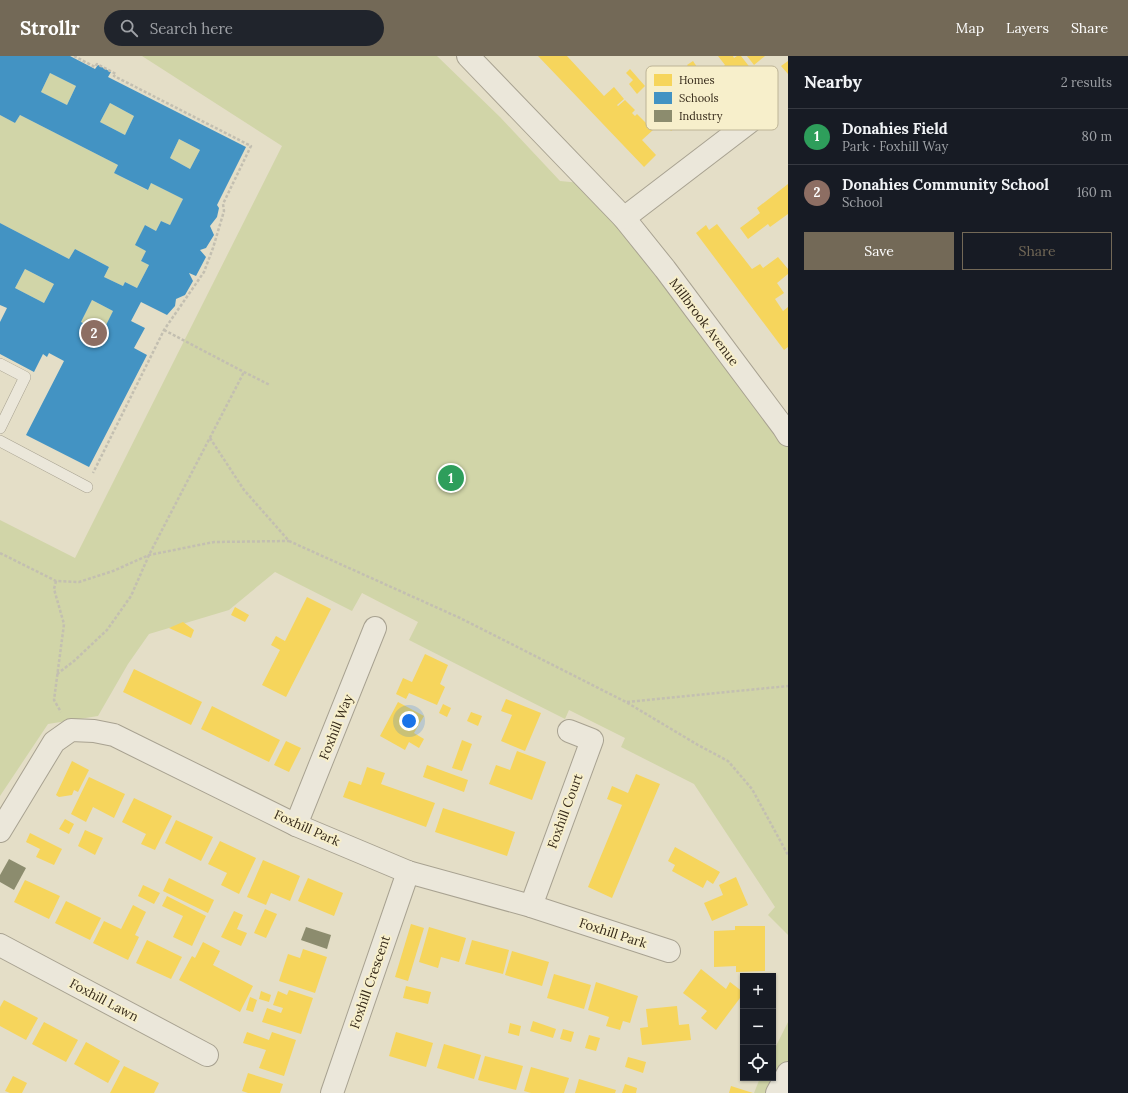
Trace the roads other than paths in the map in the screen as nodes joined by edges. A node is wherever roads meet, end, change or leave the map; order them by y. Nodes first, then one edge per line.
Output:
1 (468, 56) edge
2 (739, 130) edge
3 (624, 218) junction
4 (0, 364) edge
5 (0, 428) edge
6 (786, 429) edge
7 (0, 441) edge
8 (87, 486) road end
9 (375, 628) dead end
10 (568, 732) dead end
11 (296, 825) junction
12 (0, 831) edge
13 (408, 872) junction
14 (530, 906) junction
15 (0, 945) edge
16 (669, 951) dead end
17 (207, 1055) dead end
18 (788, 1073) edge
19 (332, 1093) edge
20 (777, 1093) edge

1 - 3 street, Millbrook Avenue
2 - 3 street
3 - 6 street, Millbrook Avenue
4 - 5 lane
7 - 8 lane
9 - 11 street, Foxhill Way
10 - 14 street, Foxhill Court
11 - 12 street, Foxhill Park
11 - 13 street, Foxhill Park
13 - 14 street, Foxhill Park
13 - 19 street, Foxhill Crescent
14 - 16 street, Foxhill Park
15 - 17 street, Foxhill Lawn
18 - 20 street

